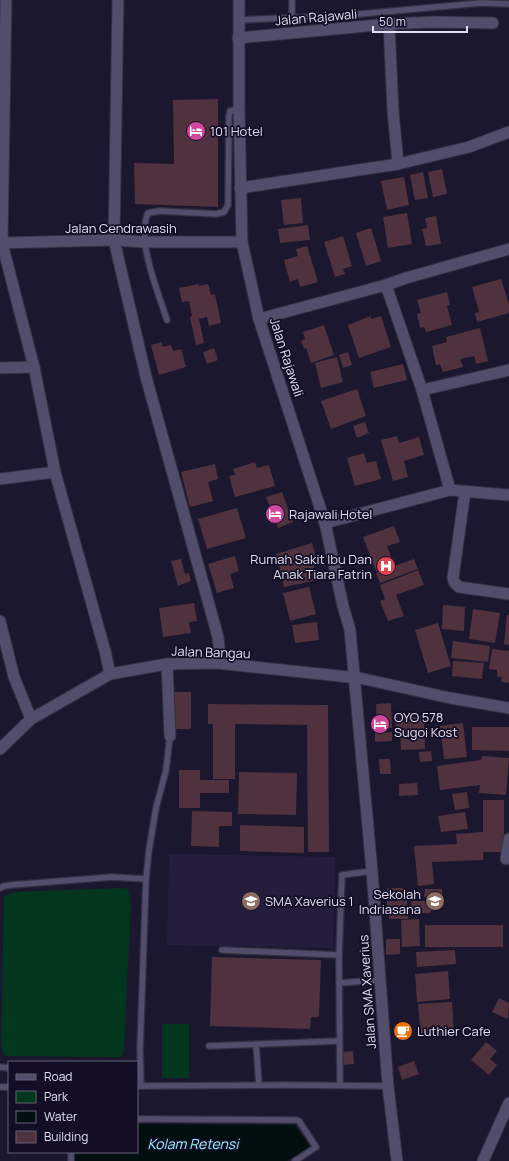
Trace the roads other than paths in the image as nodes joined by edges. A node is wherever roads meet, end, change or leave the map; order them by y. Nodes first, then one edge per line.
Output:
1 (6, 0) edge
2 (118, 0) edge
3 (239, 0) edge
4 (292, 0) edge
5 (509, 4) edge
6 (292, 18) junction
7 (238, 20) junction
8 (493, 23) dead end
9 (389, 24) junction
10 (238, 38) junction
11 (239, 109) junction
12 (509, 132) edge
13 (398, 164) junction
14 (240, 188) junction
15 (114, 240) junction
16 (144, 242) junction
17 (242, 242) junction
18 (1, 243) edge
19 (509, 249) edge
20 (386, 285) junction
21 (259, 318) junction
22 (167, 320) dead end
23 (0, 368) edge
24 (34, 368) junction
25 (509, 370) edge
26 (422, 390) junction
27 (55, 472) junction
28 (0, 479) edge
29 (450, 490) junction
30 (465, 491) junction
31 (509, 495) edge
32 (325, 522) junction
33 (509, 594) edge
34 (0, 621) edge
35 (217, 663) junction
36 (167, 664) junction
37 (110, 674) junction
38 (352, 677) junction
39 (509, 708) edge
40 (31, 719) junction
41 (170, 736) joint
42 (0, 748) edge
43 (509, 839) edge
44 (506, 859) dead end
45 (372, 871) junction
46 (146, 879) junction
47 (0, 888) edge
48 (222, 950) dead end
49 (339, 955) junction
50 (380, 980) junction
51 (339, 983) junction
52 (339, 1041) junction
53 (256, 1044) junction
54 (209, 1046) dead end
55 (139, 1066) edge
56 (259, 1085) junction
57 (340, 1085) junction
58 (139, 1086) edge
59 (388, 1086) junction
60 (509, 1103) edge
61 (138, 1118) edge
62 (295, 1161) edge
63 (397, 1161) edge
64 (483, 1161) edge

1 - 18 street
2 - 15 street
3 - 7 street, Jalan Rajawali
4 - 6 lane
5 - 6 lane
6 - 7 lane
7 - 10 street, Jalan Rajawali
8 - 9 street, Jalan Rajawali
9 - 10 street, Jalan Rajawali
9 - 13 street
10 - 11 street, Jalan Rajawali
11 - 14 street, Jalan Rajawali
11 - 16 lane
12 - 13 street
13 - 14 street
14 - 17 street, Jalan Rajawali
15 - 16 street, Jalan Cendrawasih
15 - 18 street, Jalan Cendrawasih
15 - 35 street
16 - 17 street, Jalan Cendrawasih
16 - 22 lane
17 - 21 street, Jalan Rajawali
18 - 24 street
19 - 20 street
20 - 21 street
20 - 26 street
21 - 32 street, Jalan Rajawali
23 - 24 street
24 - 27 street
25 - 26 street
26 - 29 street
27 - 28 street
27 - 37 street
29 - 30 street
29 - 32 street
30 - 31 street
30 - 33 street
32 - 38 street, Jalan Rajawali
34 - 40 street
35 - 36 street, Jalan Bangau
35 - 38 street, Jalan Bangau
36 - 37 street, Jalan Bangau
36 - 41 street
37 - 40 street, Jalan Bangau
38 - 39 street, Jalan Bangau
38 - 45 street, Jalan SMA Xaverius
40 - 42 street, Jalan Bangau
41 - 46 lane
43 - 44 street
45 - 49 lane
45 - 50 street, Jalan SMA Xaverius
46 - 47 lane
46 - 55 lane
48 - 49 lane
49 - 51 lane
50 - 51 lane
50 - 59 street, Jalan SMA Xaverius
51 - 52 lane
52 - 53 lane
52 - 57 lane
53 - 54 lane
53 - 56 lane
55 - 58 lane
56 - 57 lane
56 - 58 lane
57 - 59 lane
59 - 63 street, Jalan SMA Xaverius
60 - 64 street
61 - 62 lane

